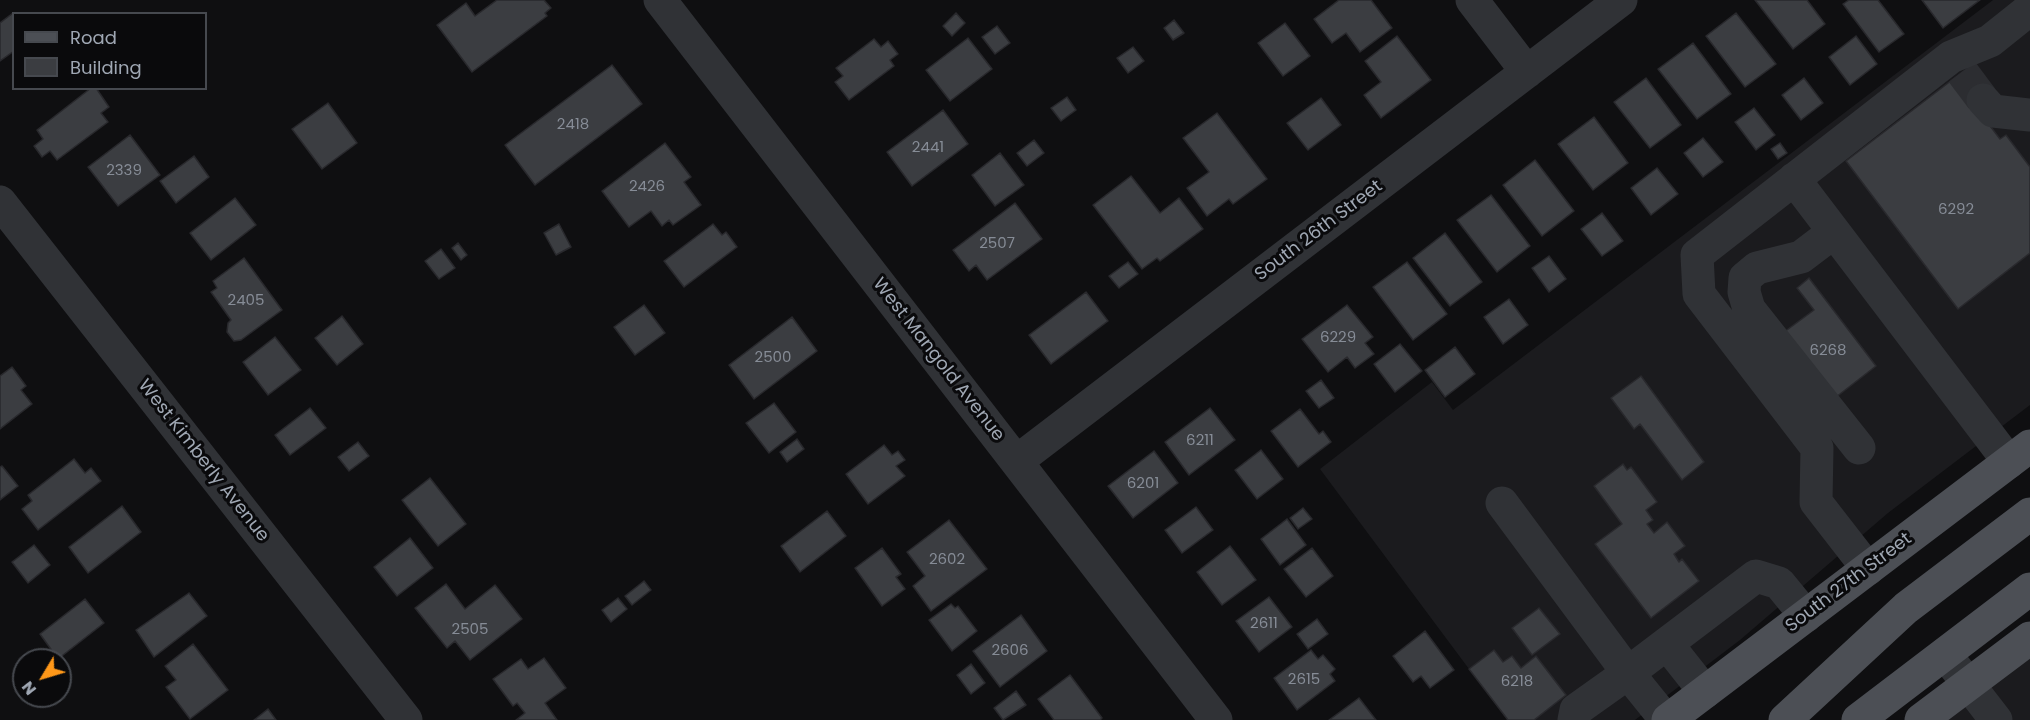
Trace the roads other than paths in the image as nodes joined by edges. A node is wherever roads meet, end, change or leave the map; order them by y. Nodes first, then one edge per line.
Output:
1 (660, 0) edge
2 (1472, 0) edge
3 (1621, 0) edge
4 (2030, 9) edge
5 (1527, 72) junction
6 (1983, 100) tunnel mouth
7 (2030, 115) edge
8 (1794, 179) junction
9 (0, 202) edge
10 (1834, 232) junction
11 (1859, 448) dead end
12 (2020, 454) edge
13 (1017, 461) junction
14 (1502, 503) dead end
15 (2030, 514) edge
16 (1868, 569) junction
17 (2030, 589) edge
18 (1806, 616) junction
19 (2030, 638) edge
20 (1667, 644) junction
21 (1945, 654) junction
22 (1628, 673) junction
23 (1969, 685) junction
24 (1704, 692) junction
25 (406, 720) edge
26 (1215, 720) edge
27 (1574, 720) edge
28 (1667, 720) edge
29 (1785, 720) edge
30 (1858, 720) edge
31 (1921, 720) edge
32 (1996, 720) edge

1 - 13 street, West Mangold Avenue
2 - 5 street
3 - 5 street, South 26th Street
4 - 8 street
5 - 13 street, South 26th Street
6 - 7 street
8 - 10 street
8 - 16 street
9 - 25 street, West Kimberly Avenue
10 - 11 street
10 - 12 street
12 - 16 main road, South 27th Street
13 - 26 street, West Mangold Avenue
14 - 22 street
15 - 29 main road
16 - 18 main road, South 27th Street
17 - 21 main road
18 - 20 street
18 - 24 main road, South 27th Street
19 - 23 main road
20 - 22 street
20 - 24 street
21 - 23 street
21 - 30 main road
22 - 27 street
22 - 28 street
23 - 31 main road
23 - 32 street
24 - 28 main road, South 27th Street

